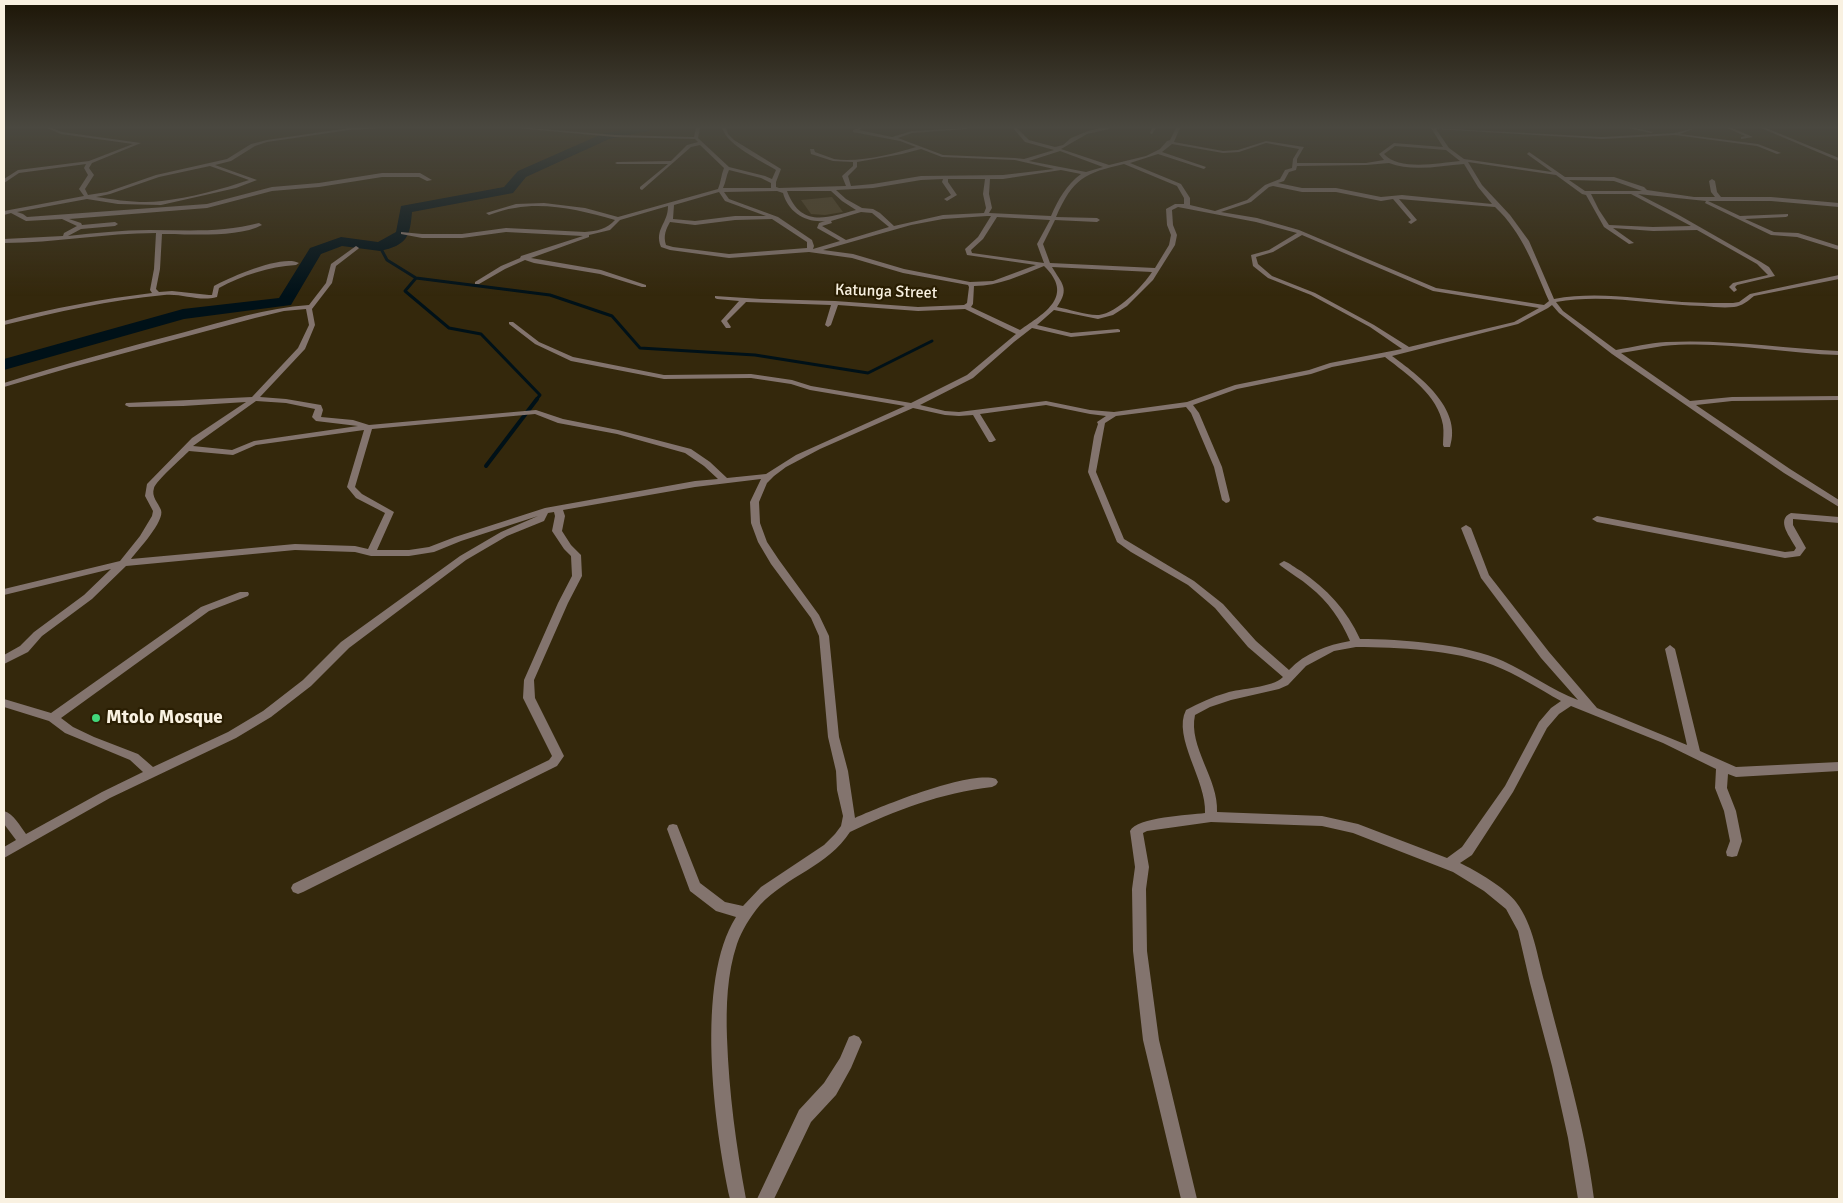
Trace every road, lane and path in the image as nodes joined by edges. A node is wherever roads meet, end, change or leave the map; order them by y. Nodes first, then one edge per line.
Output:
1 (84, 184) edge
2 (135, 184) edge
3 (242, 184) edge
4 (329, 184) edge
5 (646, 184) edge
6 (723, 184) edge
7 (848, 184) edge
8 (877, 184) edge
9 (946, 184) edge
10 (986, 184) edge
11 (1072, 184) edge
12 (1176, 184) edge
13 (1273, 184) joint
14 (1479, 184) edge
15 (1571, 184) edge
16 (1631, 184) edge
17 (1713, 184) edge
18 (774, 185) junction
19 (642, 188) dead end
20 (849, 188) junction
21 (832, 189) junction
22 (720, 190) junction
23 (1435, 192) dead end
24 (1647, 192) junction
25 (1631, 193) junction
26 (1588, 194) junction
27 (87, 197) junction
28 (1394, 198) junction
29 (1694, 199) junction
30 (947, 200) dead end
31 (1436, 200) junction
32 (1720, 200) junction
33 (671, 204) junction
34 (1839, 205) edge
35 (1188, 206) junction
36 (1497, 206) junction
37 (861, 210) junction
38 (4, 211) edge
39 (1217, 211) junction
40 (489, 213) dead end
41 (987, 214) junction
42 (995, 215) junction
43 (1786, 216) dead end
44 (1741, 217) junction
45 (776, 218) junction
46 (837, 218) junction
47 (1052, 218) junction
48 (44, 219) junction
49 (618, 219) junction
50 (669, 220) junction
51 (1097, 220) dead end
52 (1411, 222) dead end
53 (115, 224) dead end
54 (259, 225) dead end
55 (1606, 226) junction
56 (80, 227) junction
57 (894, 228) junction
58 (1698, 228) junction
59 (159, 232) junction
60 (403, 233) dead end
61 (598, 233) junction
62 (1301, 233) junction
63 (66, 238) junction
64 (4, 241) edge
65 (844, 241) junction
66 (1631, 243) dead end
67 (356, 248) dead end
68 (1839, 248) edge
69 (813, 250) junction
70 (523, 257) junction
71 (296, 263) dead end
72 (1045, 265) junction
73 (1155, 270) junction
74 (1839, 277) edge
75 (1759, 279) junction
76 (477, 284) dead end
77 (970, 284) junction
78 (644, 286) dead end
79 (1792, 287) junction
80 (1734, 290) dead end
81 (158, 294) junction
82 (717, 297) dead end
83 (744, 300) junction
84 (1552, 301) junction
85 (835, 303) junction
86 (313, 304) junction
87 (966, 307) junction
88 (1546, 307) junction
89 (1052, 308) junction
90 (4, 323) edge
91 (511, 323) dead end
92 (828, 325) dead end
93 (1032, 326) junction
94 (728, 327) dead end
95 (1118, 331) dead end
96 (1020, 333) junction
97 (1408, 350) junction
98 (1615, 352) junction
99 (1839, 353) edge
100 (1386, 355) junction
101 (4, 385) edge
102 (256, 398) junction
103 (1839, 398) edge
104 (1689, 402) junction
105 (129, 404) dead end
106 (1188, 404) junction
107 (911, 406) junction
108 (1084, 411) junction
109 (975, 412) junction
110 (1114, 414) junction
111 (1101, 422) junction
112 (369, 427) junction
113 (992, 440) dead end
114 (1447, 445) dead end
115 (186, 448) junction
116 (767, 476) junction
117 (724, 480) junction
118 (1819, 493) junction
119 (1839, 494) edge
120 (1226, 500) dead end
121 (1839, 504) edge
122 (558, 509) junction
123 (544, 511) junction
124 (1597, 519) dead end
125 (1839, 520) edge
126 (1466, 528) dead end
127 (371, 553) junction
128 (123, 563) junction
129 (1284, 564) dead end
130 (4, 592) edge
131 (244, 594) dead end
132 (1356, 642) junction
133 (1670, 649) dead end
134 (4, 660) edge
135 (1289, 676) junction
136 (1570, 701) junction
137 (4, 703) edge
138 (1595, 711) junction
139 (53, 718) junction
140 (1695, 753) junction
141 (1839, 766) edge
142 (1722, 767) junction
143 (151, 773) junction
144 (992, 782) dead end
145 (4, 816) edge
146 (1211, 817) junction
147 (846, 828) junction
148 (673, 829) dead end
149 (24, 841) junction
150 (1732, 852) dead end
151 (4, 853) edge
152 (1448, 865) junction
153 (298, 888) dead end
154 (746, 913) junction
155 (854, 1042) dead end
156 (738, 1199) edge
157 (765, 1199) edge
158 (1189, 1199) edge
159 (1586, 1199) edge

1 - 27 street
2 - 27 street
3 - 27 street
4 - 48 street
5 - 19 street
6 - 22 street
7 - 20 street
8 - 20 street
9 - 30 street
10 - 41 street
11 - 47 street
12 - 35 street
13 - 28 street
13 - 39 street
14 - 36 street
15 - 26 street
16 - 24 street
17 - 32 street
18 - 21 street
18 - 22 street
18 - 46 street
20 - 21 street
21 - 37 street
22 - 33 street
22 - 45 street
23 - 31 street
24 - 25 street
24 - 29 street
25 - 26 street
25 - 58 street
26 - 55 street
27 - 38 street
28 - 31 street
28 - 52 street
29 - 32 street
29 - 44 street
31 - 36 street
32 - 34 street
33 - 49 street
33 - 50 street
35 - 39 street
35 - 73 street
36 - 84 street
37 - 46 street
37 - 57 street
38 - 48 street
39 - 62 street
40 - 49 street
41 - 42 street
41 - 57 street
42 - 47 street
42 - 72 street
43 - 44 street
44 - 68 street
45 - 50 street
45 - 69 street
46 - 65 street
47 - 51 street
47 - 72 street
48 - 56 street
49 - 61 street
50 - 69 street
53 - 56 street
54 - 59 street
55 - 58 street
55 - 66 street
56 - 63 street
57 - 65 street
58 - 75 street
59 - 63 street
59 - 81 street
60 - 61 street
61 - 70 street
62 - 88 street
62 - 97 street
63 - 64 street
65 - 69 street
67 - 86 street
69 - 77 street
70 - 76 street
70 - 78 street
71 - 81 street
72 - 73 street
72 - 77 street
72 - 89 street
73 - 89 street
74 - 79 street
75 - 79 street
75 - 80 street
77 - 87 street
79 - 84 street
81 - 90 street
82 - 83 street, Katunga Street
83 - 85 street, Katunga Street
83 - 94 street
84 - 88 street
84 - 98 street
85 - 87 street, Katunga Street
85 - 92 street
86 - 101 street
86 - 102 street
87 - 96 street, Katunga Street
88 - 97 street
89 - 93 street
91 - 107 street
93 - 95 street
93 - 96 street
96 - 107 street
97 - 100 street
98 - 99 street
98 - 104 street
100 - 106 street
100 - 114 street
102 - 105 street
102 - 112 street
102 - 115 street
103 - 104 street
104 - 118 street
106 - 110 street
106 - 120 street
107 - 109 street
107 - 116 street
108 - 109 street
108 - 110 street
108 - 111 street
109 - 113 street
110 - 111 street
111 - 135 street
112 - 115 street
112 - 117 street
112 - 127 street
115 - 128 street
116 - 117 street
116 - 147 street
117 - 122 street
118 - 119 street
118 - 121 street
122 - 123 street
122 - 153 street
123 - 127 street
123 - 143 street
124 - 125 street
126 - 138 street
127 - 128 street
128 - 130 street
128 - 134 street
129 - 132 street
131 - 139 street
132 - 135 street
132 - 136 street
133 - 140 street
135 - 146 street
136 - 138 street
136 - 152 street
137 - 139 street
138 - 140 street
139 - 143 street
140 - 142 street
141 - 142 street
142 - 150 street
143 - 149 street
144 - 147 street
145 - 149 street
146 - 152 street
146 - 158 street
147 - 154 street
148 - 154 street
149 - 151 street
152 - 159 street
154 - 156 street
155 - 157 street

